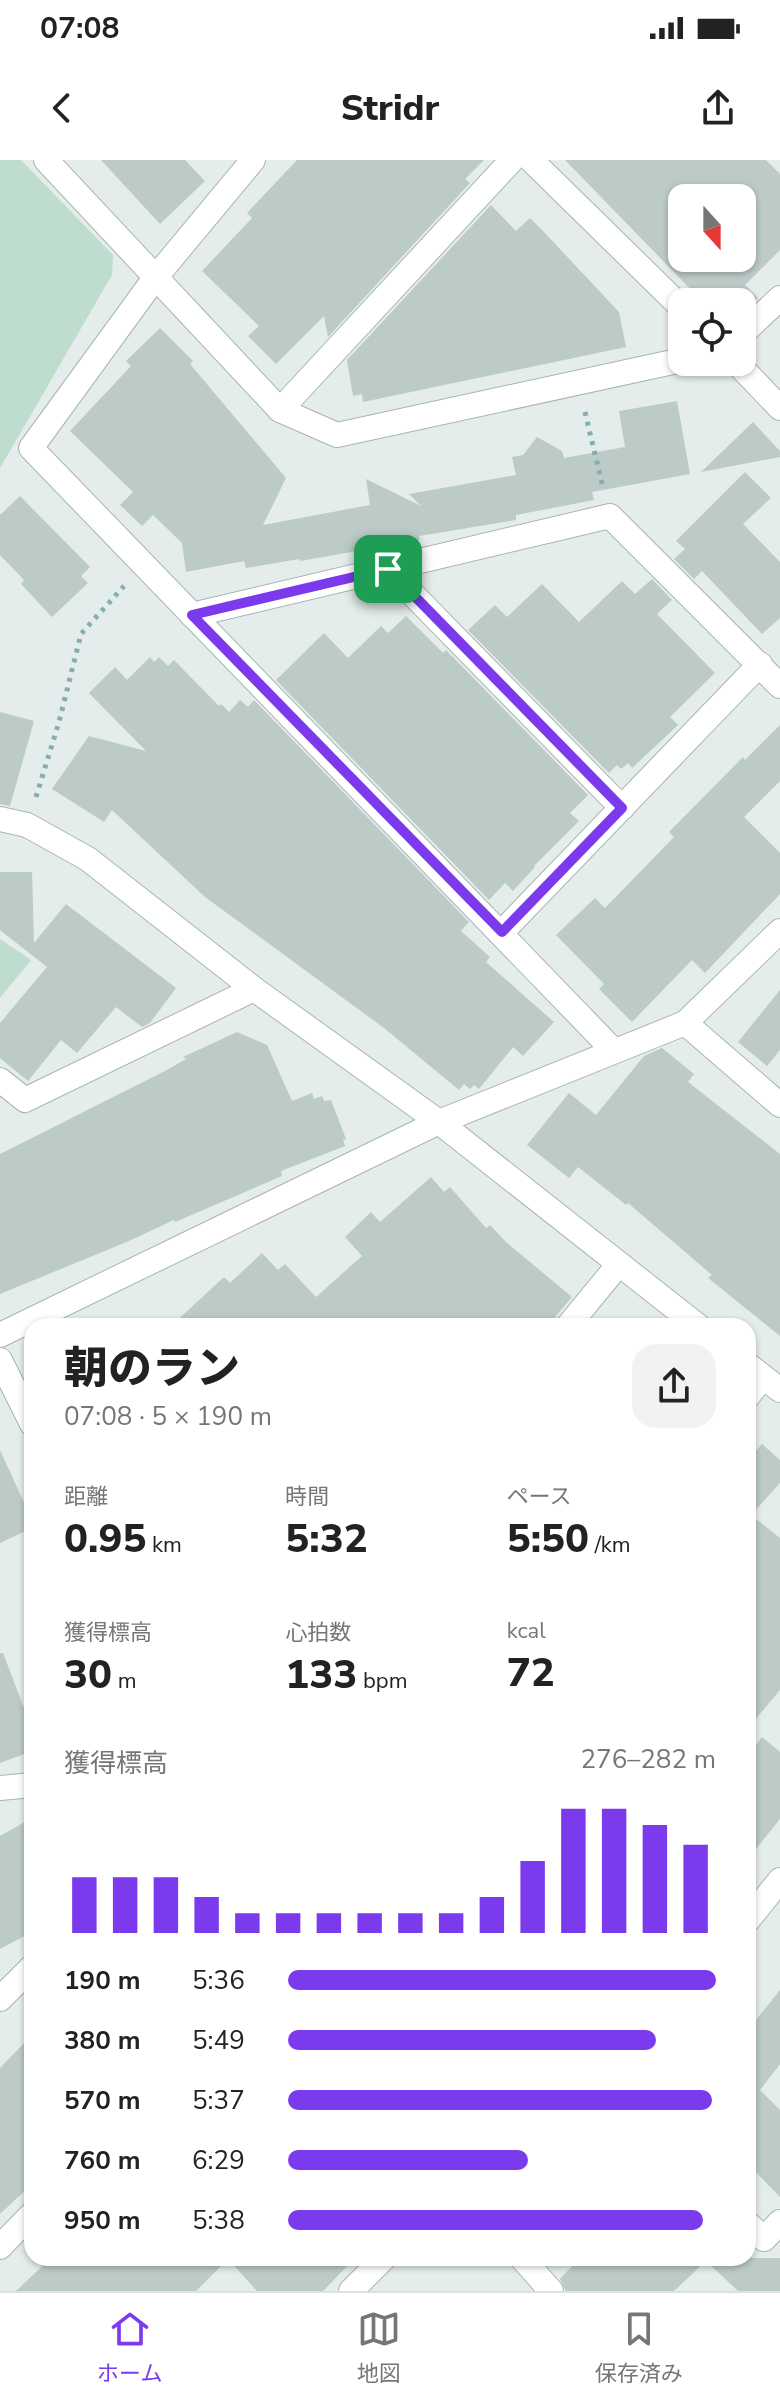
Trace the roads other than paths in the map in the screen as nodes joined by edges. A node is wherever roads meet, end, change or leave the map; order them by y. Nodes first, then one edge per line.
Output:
1 (46, 160) edge
2 (253, 160) edge
3 (512, 160) edge
4 (531, 160) edge
5 (155, 278) junction
6 (668, 294) edge
7 (780, 298) edge
8 (756, 321) edge
9 (668, 363) edge
10 (749, 376) edge
11 (780, 408) edge
12 (280, 410) junction
13 (388, 569) junction
14 (192, 615) junction
15 (760, 664) junction
16 (780, 686) edge
17 (622, 808) junction
18 (0, 819) edge
19 (780, 931) edge
20 (502, 932) junction
21 (254, 989) junction
22 (685, 1023) junction
23 (614, 1051) junction
24 (0, 1080) edge
25 (780, 1105) edge
26 (439, 1122) junction
27 (619, 1264) junction
28 (35, 1318) edge
29 (575, 1318) edge
30 (688, 1318) edge
31 (24, 1323) edge
32 (0, 1335) edge
33 (0, 1360) edge
34 (24, 1408) edge
35 (24, 1786) edge
36 (0, 1788) edge
37 (780, 1880) edge
38 (756, 1910) edge
39 (24, 1975) edge
40 (0, 1999) edge
41 (24, 2222) edge
42 (780, 2222) edge
43 (756, 2232) edge
44 (0, 2247) edge
45 (376, 2266) edge
46 (529, 2266) edge
47 (351, 2291) edge
48 (551, 2291) edge

1 - 5 street
2 - 5 street
3 - 12 street
4 - 6 street
5 - 12 street
5 - 14 street
7 - 8 street
9 - 12 street
10 - 11 street
13 - 14 street
13 - 15 street
13 - 17 street
14 - 20 street
15 - 16 street
15 - 17 street
17 - 20 street
18 - 21 street
19 - 22 street
20 - 23 street
21 - 24 street
21 - 26 street
22 - 23 street
22 - 25 street
23 - 26 street
26 - 27 street
26 - 28 street
27 - 29 street
27 - 30 street
31 - 32 street
33 - 34 street
35 - 36 street
37 - 38 street
39 - 40 street
41 - 44 street
42 - 43 street
45 - 47 street
46 - 48 street

